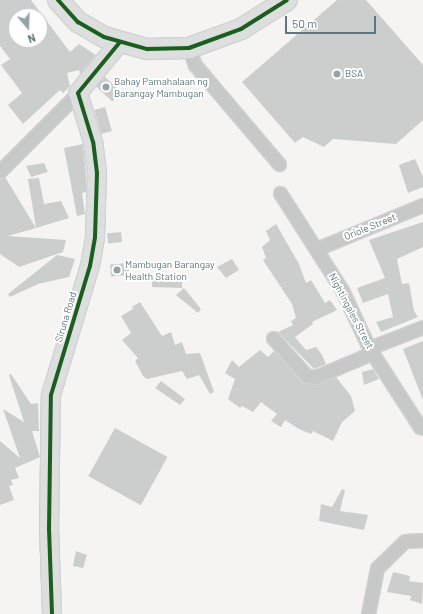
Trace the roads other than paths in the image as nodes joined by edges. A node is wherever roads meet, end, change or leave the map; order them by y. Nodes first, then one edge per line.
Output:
1 (58, 0) edge
2 (287, 0) edge
3 (120, 42) junction
4 (189, 48) junction
5 (78, 93) junction
6 (279, 164) dead end
7 (0, 171) edge
8 (280, 193) dead end
9 (423, 205) edge
10 (316, 249) junction
11 (423, 327) edge
12 (273, 338) dead end
13 (371, 350) junction
14 (423, 428) edge
15 (423, 540) edge
16 (52, 614) edge
17 (368, 614) edge

1 - 3 main road
2 - 4 main road
3 - 4 main road
3 - 5 street
4 - 6 street
5 - 7 street
5 - 16 street, Siruna Road
8 - 10 street, Nightingales Street
9 - 10 street, Oriole Street
10 - 13 street, Nightingales Street
11 - 13 street
12 - 13 street
13 - 14 street, Nightingales Street
15 - 17 street

